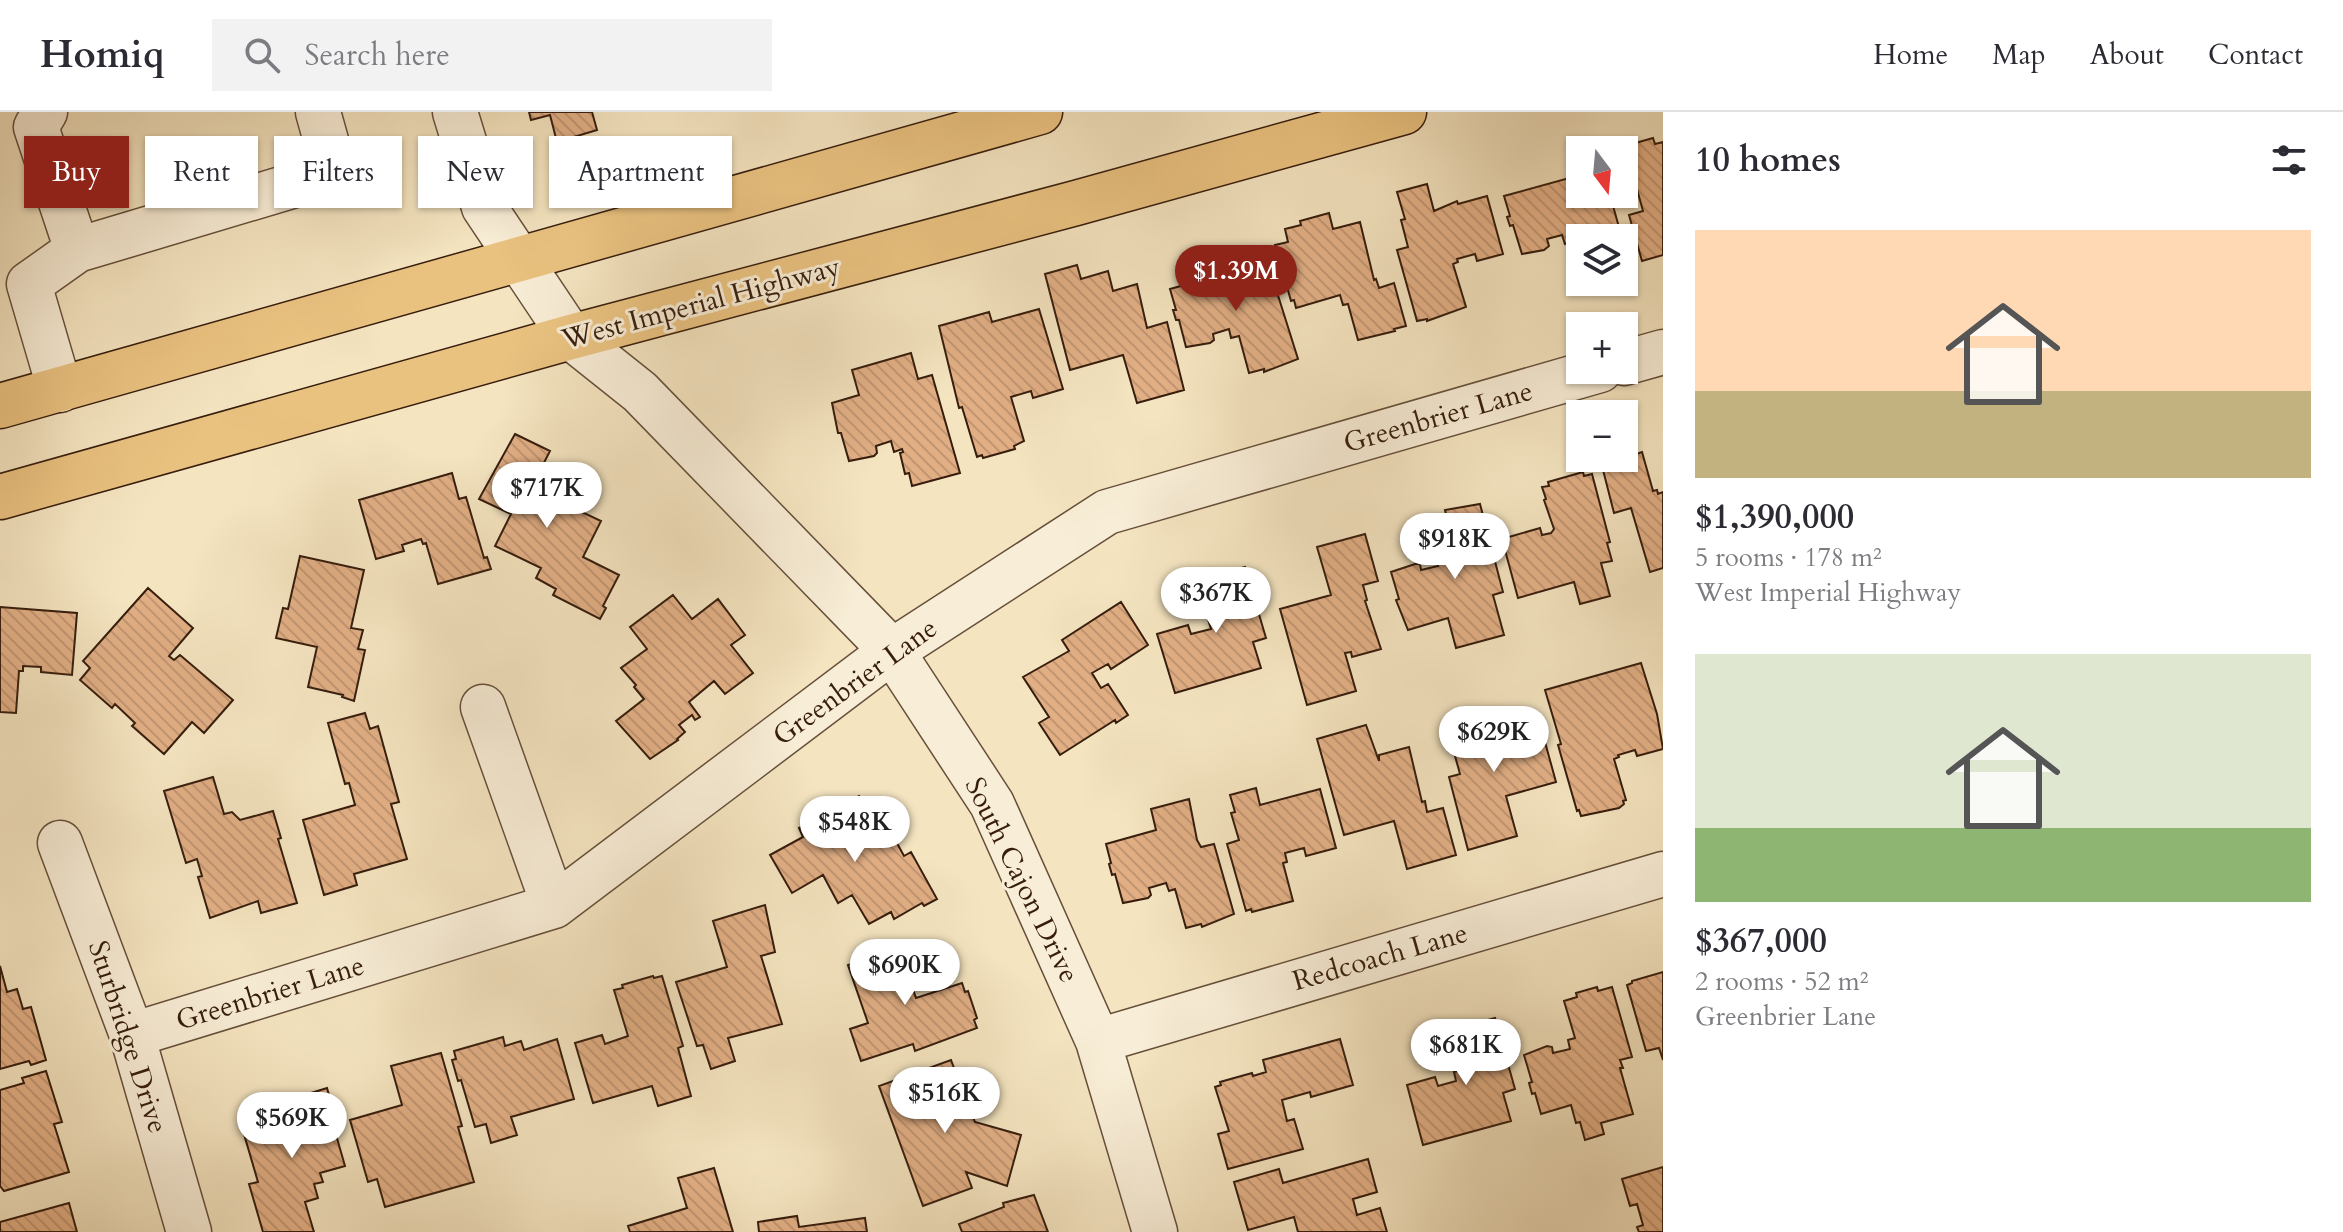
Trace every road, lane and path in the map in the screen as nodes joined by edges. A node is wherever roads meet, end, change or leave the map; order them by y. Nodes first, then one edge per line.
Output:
1 (318, 112) edge
2 (455, 112) edge
3 (1040, 112) edge
4 (1404, 112) edge
5 (48, 117) edge
6 (77, 250) junction
7 (518, 259) junction
8 (15, 288) edge
9 (571, 337) junction
10 (1663, 352) edge
11 (1638, 359) edge
12 (1566, 380) edge
13 (60, 390) junction
14 (0, 406) edge
15 (0, 497) edge
16 (892, 651) junction
17 (483, 707) dead end
18 (60, 843) dead end
19 (1663, 874) edge
20 (554, 906) junction
21 (132, 1035) junction
22 (1098, 1041) junction
23 (189, 1232) edge
24 (1155, 1232) edge

1 - 6 street
2 - 7 street, South Cajon Drive
3 - 7 main road
4 - 9 main road, West Imperial Highway
5 - 6 street
6 - 8 street
7 - 9 street, South Cajon Drive
7 - 13 main road
8 - 13 street
9 - 15 main road, West Imperial Highway
9 - 16 street, South Cajon Drive
10 - 11 street
12 - 16 street, Greenbrier Lane
13 - 14 main road
16 - 20 street, Greenbrier Lane
16 - 22 street, South Cajon Drive
17 - 20 street
18 - 21 street, Sturbridge Drive
19 - 22 street, Redcoach Lane
20 - 21 street, Greenbrier Lane
21 - 23 street, Sturbridge Drive
22 - 24 street, South Cajon Drive

